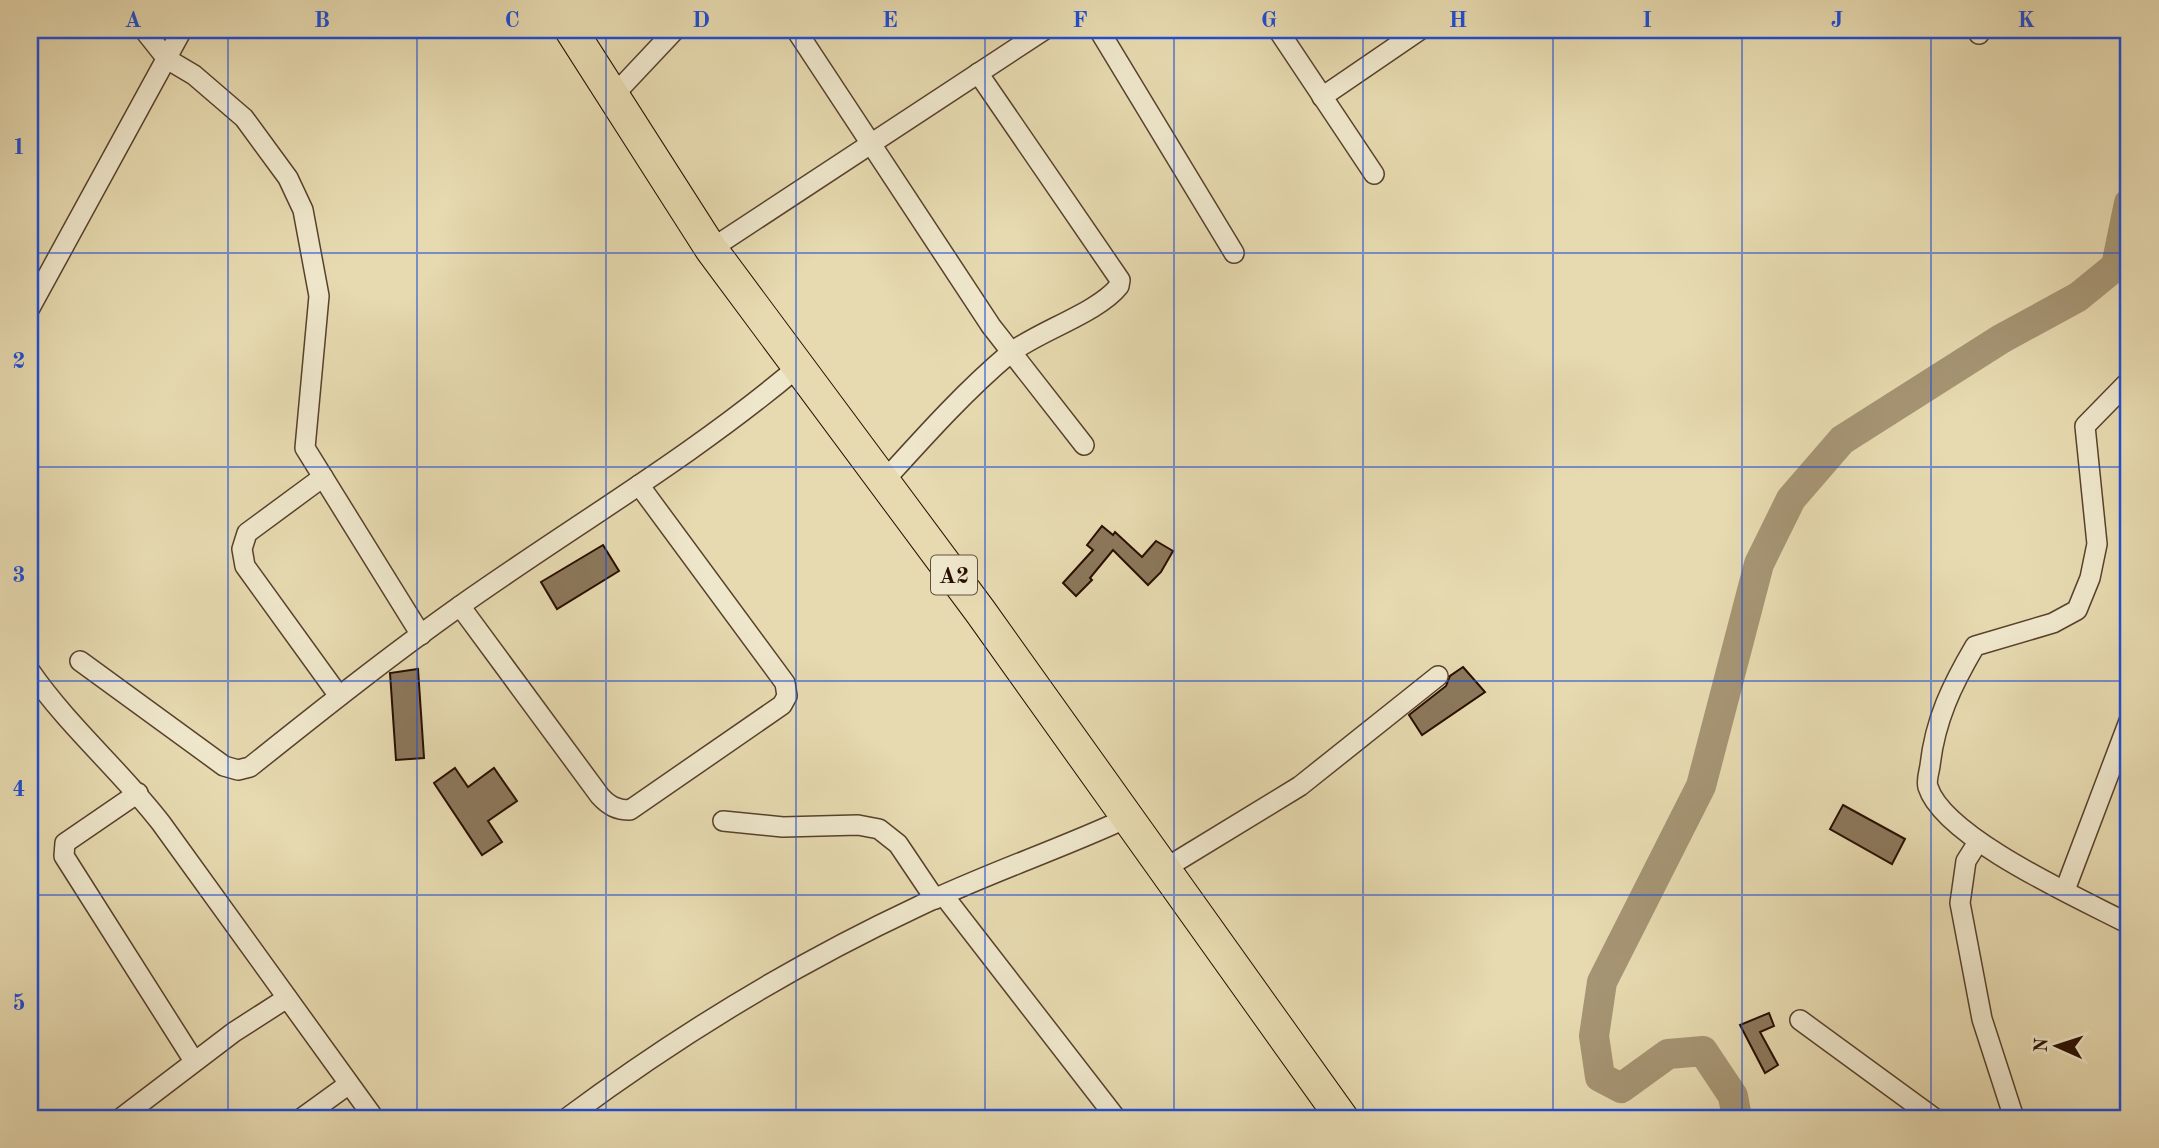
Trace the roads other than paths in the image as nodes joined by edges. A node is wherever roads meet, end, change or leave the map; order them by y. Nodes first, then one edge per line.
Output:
1 (144, 30) edge
2 (182, 30) edge
3 (570, 30) edge
4 (675, 30) edge
5 (796, 30) edge
6 (1044, 30) edge
7 (1098, 30) edge
8 (1278, 30) edge
9 (1420, 30) edge
10 (167, 59) junction
11 (978, 73) junction
12 (1322, 97) junction
13 (611, 98) junction
14 (873, 143) junction
15 (1374, 174) dead end
16 (711, 249) junction
17 (1234, 253) dead end
18 (30, 308) edge
19 (1011, 352) junction
20 (798, 367) junction
21 (2129, 381) edge
22 (1084, 445) dead end
23 (323, 477) junction
24 (884, 481) junction
25 (639, 485) junction
26 (460, 606) junction
27 (421, 635) junction
28 (80, 661) dead end
29 (30, 671) edge
30 (1438, 676) dead end
31 (339, 696) junction
32 (2129, 721) edge
33 (2111, 764) junction
34 (2129, 773) edge
35 (138, 793) junction
36 (1127, 818) junction
37 (723, 821) dead end
38 (1978, 842) junction
39 (1164, 869) junction
40 (2065, 890) junction
41 (939, 897) junction
42 (2129, 924) edge
43 (287, 998) junction
44 (1801, 1020) dead end
45 (194, 1061) junction
46 (349, 1084) junction
47 (130, 1115) edge
48 (302, 1118) edge
49 (374, 1118) edge
50 (567, 1118) edge
51 (1116, 1118) edge
52 (1342, 1118) edge
53 (1934, 1118) edge
54 (2014, 1118) edge

1 - 10 street
2 - 10 street
3 - 13 highway, A2
4 - 13 street
5 - 14 street
6 - 11 street
7 - 17 street
8 - 12 street
9 - 12 street
10 - 18 street
10 - 23 street
11 - 14 street
11 - 19 street
12 - 15 street
13 - 16 highway, A2
14 - 16 street
14 - 19 street
16 - 20 highway, A2
19 - 22 street
19 - 24 street
20 - 24 highway, A2
20 - 25 street
21 - 38 street
23 - 27 street
23 - 31 street
24 - 36 highway, A2
25 - 26 street
25 - 26 street
26 - 27 street
27 - 31 street
28 - 31 street
29 - 35 street
30 - 39 street
32 - 33 street
33 - 34 street
33 - 40 street
35 - 43 street
35 - 45 street
36 - 39 highway, A2
36 - 41 street
37 - 41 street
38 - 40 street
38 - 54 street
39 - 52 highway, A2
40 - 42 street
41 - 50 street
41 - 51 street
43 - 45 street
43 - 46 street
44 - 53 street
45 - 47 street
46 - 48 street
46 - 49 street

